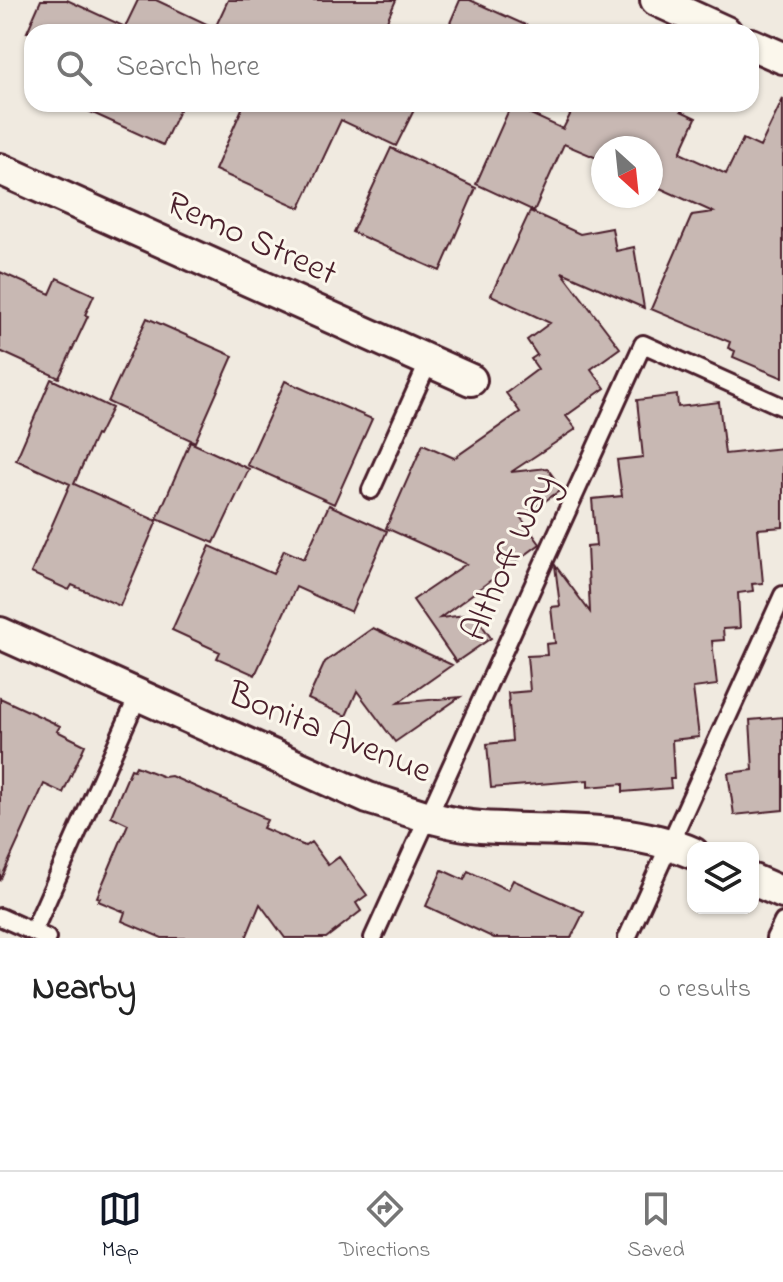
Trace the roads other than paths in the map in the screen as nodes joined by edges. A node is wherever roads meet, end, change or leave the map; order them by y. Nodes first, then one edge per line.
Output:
1 (656, 0) edge
2 (708, 24) edge
3 (759, 48) edge
4 (783, 58) edge
5 (0, 169) edge
6 (429, 361) junction
7 (471, 380) dead end
8 (783, 407) edge
9 (371, 490) dead end
10 (783, 595) edge
11 (0, 633) edge
12 (138, 696) junction
13 (428, 816) junction
14 (682, 848) edge
15 (759, 883) edge
16 (783, 893) edge
17 (0, 917) edge
18 (783, 922) edge
19 (40, 935) edge
20 (373, 938) edge
21 (627, 938) edge
22 (775, 938) edge

1 - 2 street
3 - 4 street
5 - 6 street, Remo Street
6 - 7 street, Remo Street
6 - 9 lane
8 - 13 lane, Althoff Way
10 - 14 lane
11 - 12 street, Bonita Avenue
12 - 13 street, Bonita Avenue
12 - 19 lane
13 - 14 street, Bonita Avenue
13 - 20 lane, Althoff Way
14 - 21 lane
15 - 16 street
17 - 19 lane
18 - 22 lane

